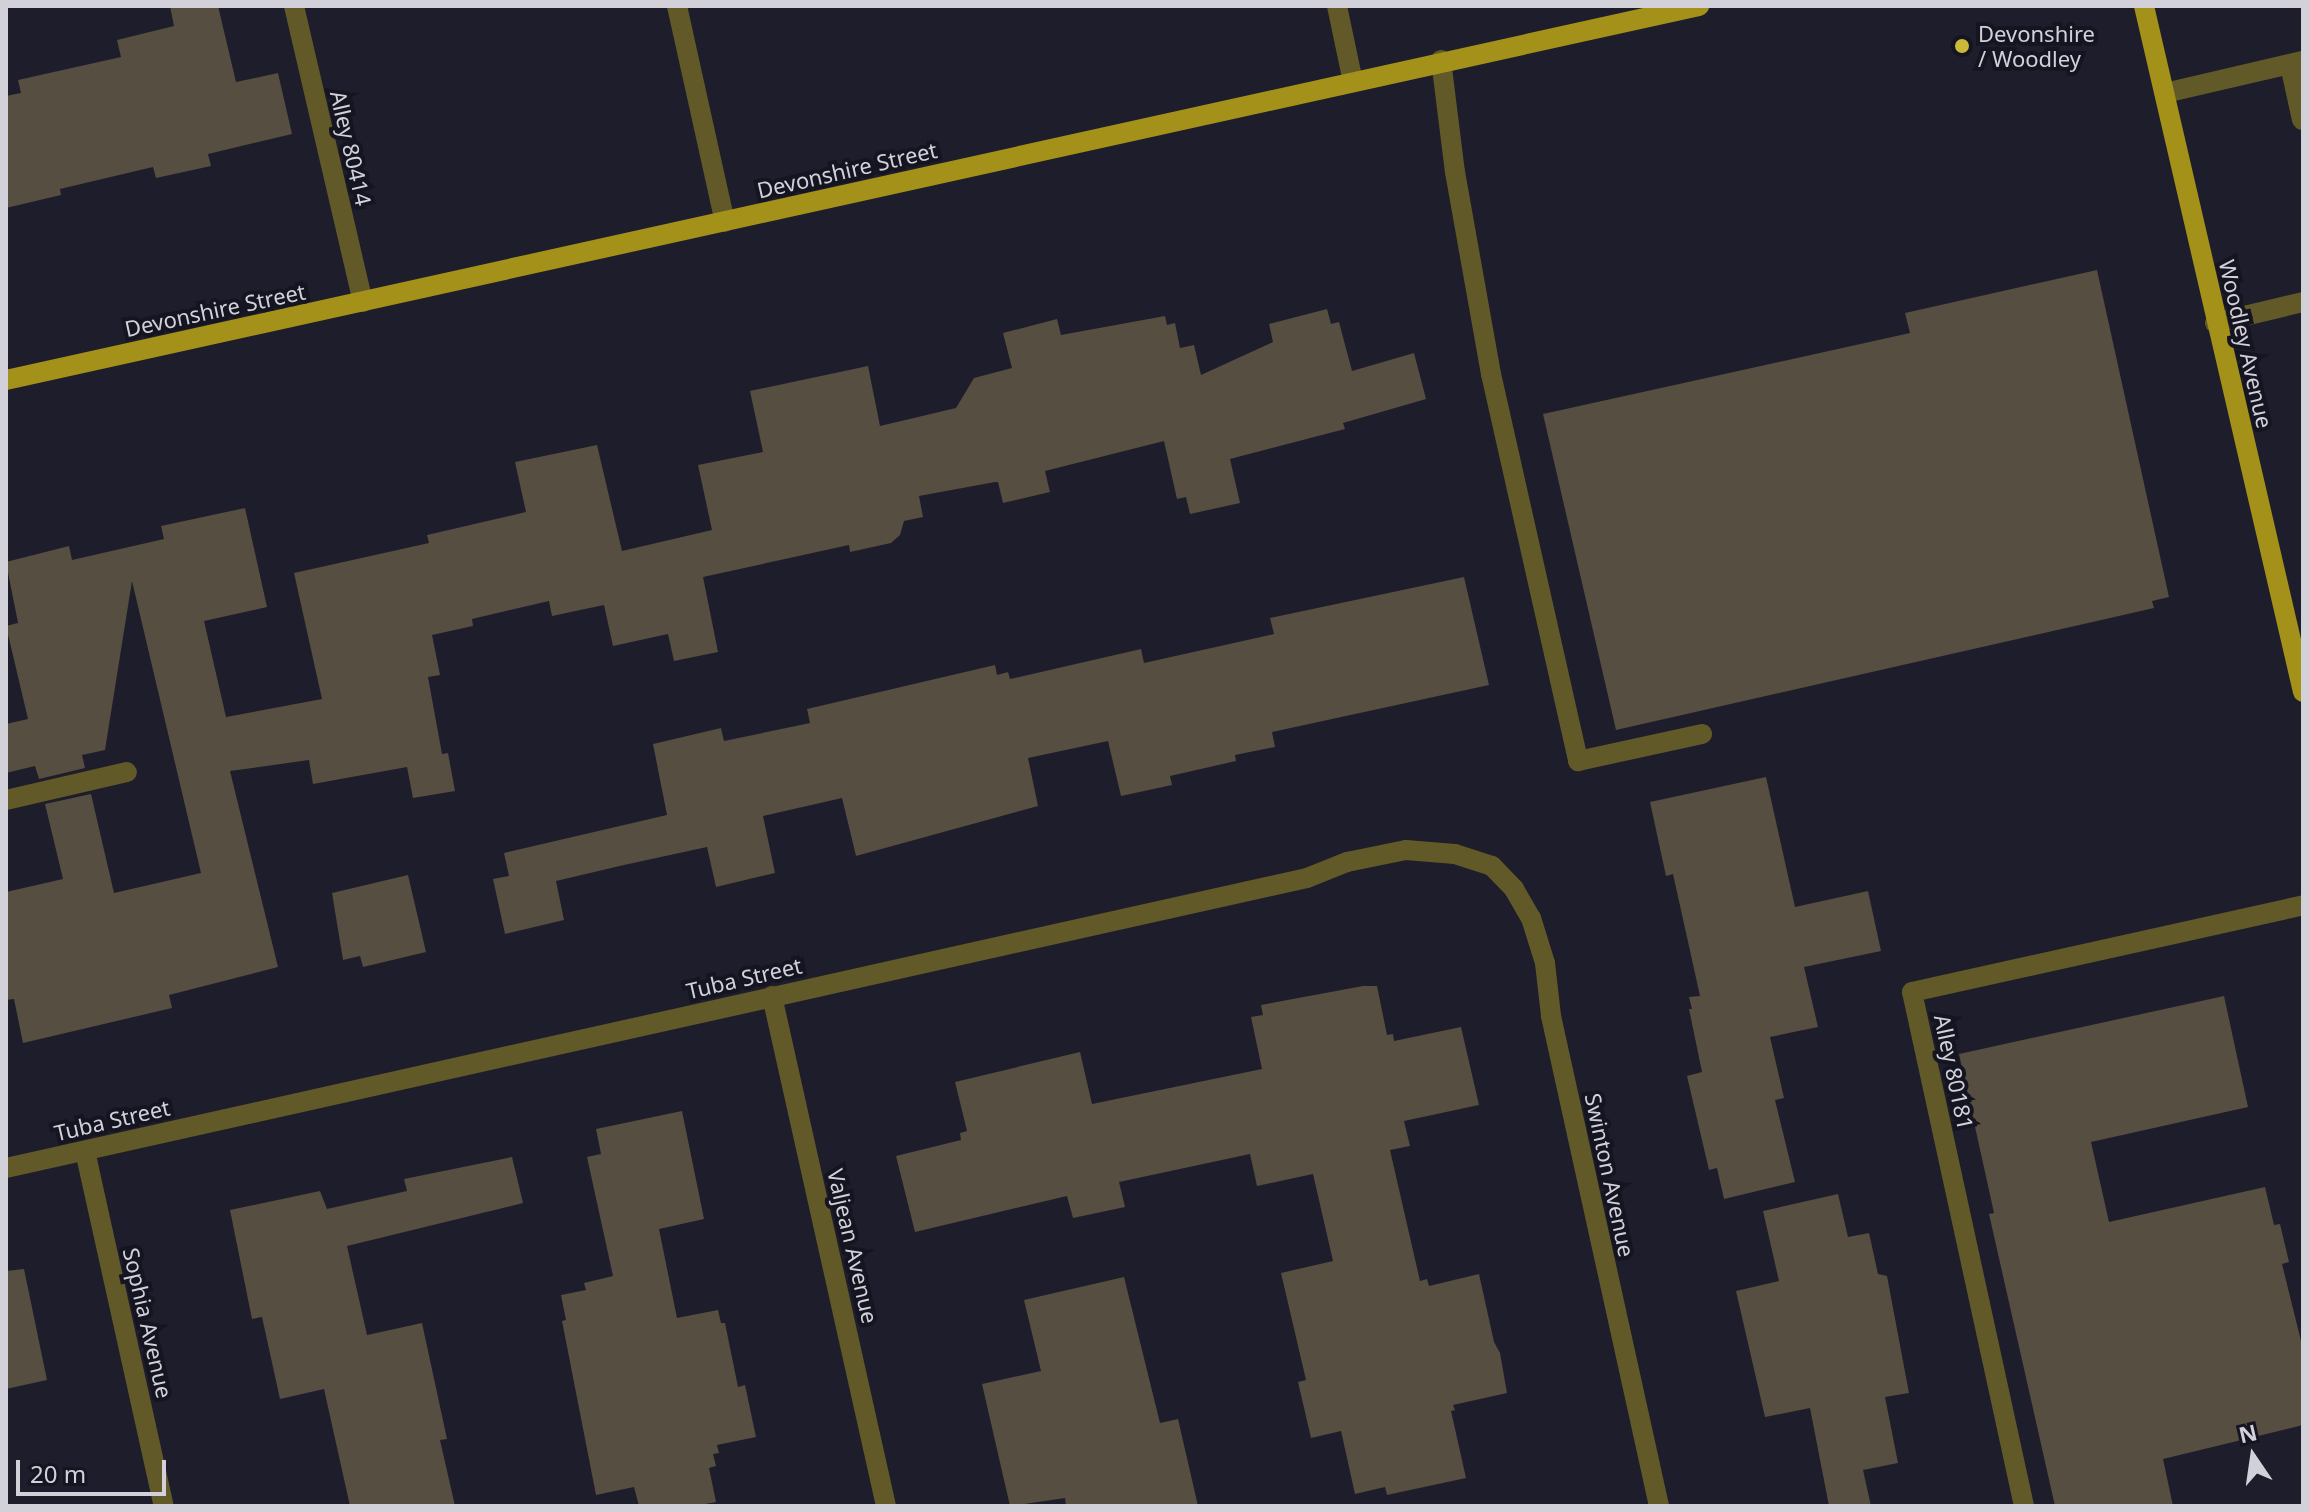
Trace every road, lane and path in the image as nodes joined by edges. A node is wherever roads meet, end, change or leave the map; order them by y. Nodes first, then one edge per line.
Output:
1 (294, 6) edge
2 (677, 6) edge
3 (1337, 6) edge
4 (1699, 6) edge
5 (2144, 6) edge
6 (1441, 60) junction
7 (2296, 63) edge
8 (1353, 82) junction
9 (2165, 93) junction
10 (2302, 120) edge
11 (725, 222) junction
12 (363, 302) junction
13 (2303, 302) edge
14 (2215, 323) junction
15 (6, 380) edge
16 (2303, 692) edge
17 (1702, 734) dead end
18 (127, 772) dead end
19 (6, 800) edge
20 (1492, 866) joint
21 (2303, 905) edge
22 (772, 996) junction
23 (85, 1151) junction
24 (6, 1168) edge
25 (164, 1506) edge
26 (886, 1506) edge
27 (1659, 1506) edge
28 (2024, 1506) edge

1 - 12 street, Alley 80414
2 - 11 street
3 - 8 street
4 - 6 main road, Devonshire Street
5 - 9 main road, Woodley Avenue
6 - 8 main road, Devonshire Street
6 - 17 street
7 - 9 street
7 - 10 street
8 - 11 main road, Devonshire Street
9 - 14 main road, Woodley Avenue
11 - 12 main road, Devonshire Street
12 - 15 main road, Devonshire Street
13 - 14 street
14 - 16 main road, Woodley Avenue
18 - 19 street
20 - 22 street, Tuba Street
20 - 27 street, Swinton Avenue
21 - 28 street, Alley 80181
22 - 23 street, Tuba Street
22 - 26 street, Valjean Avenue
23 - 24 street, Tuba Street
23 - 25 street, Sophia Avenue

